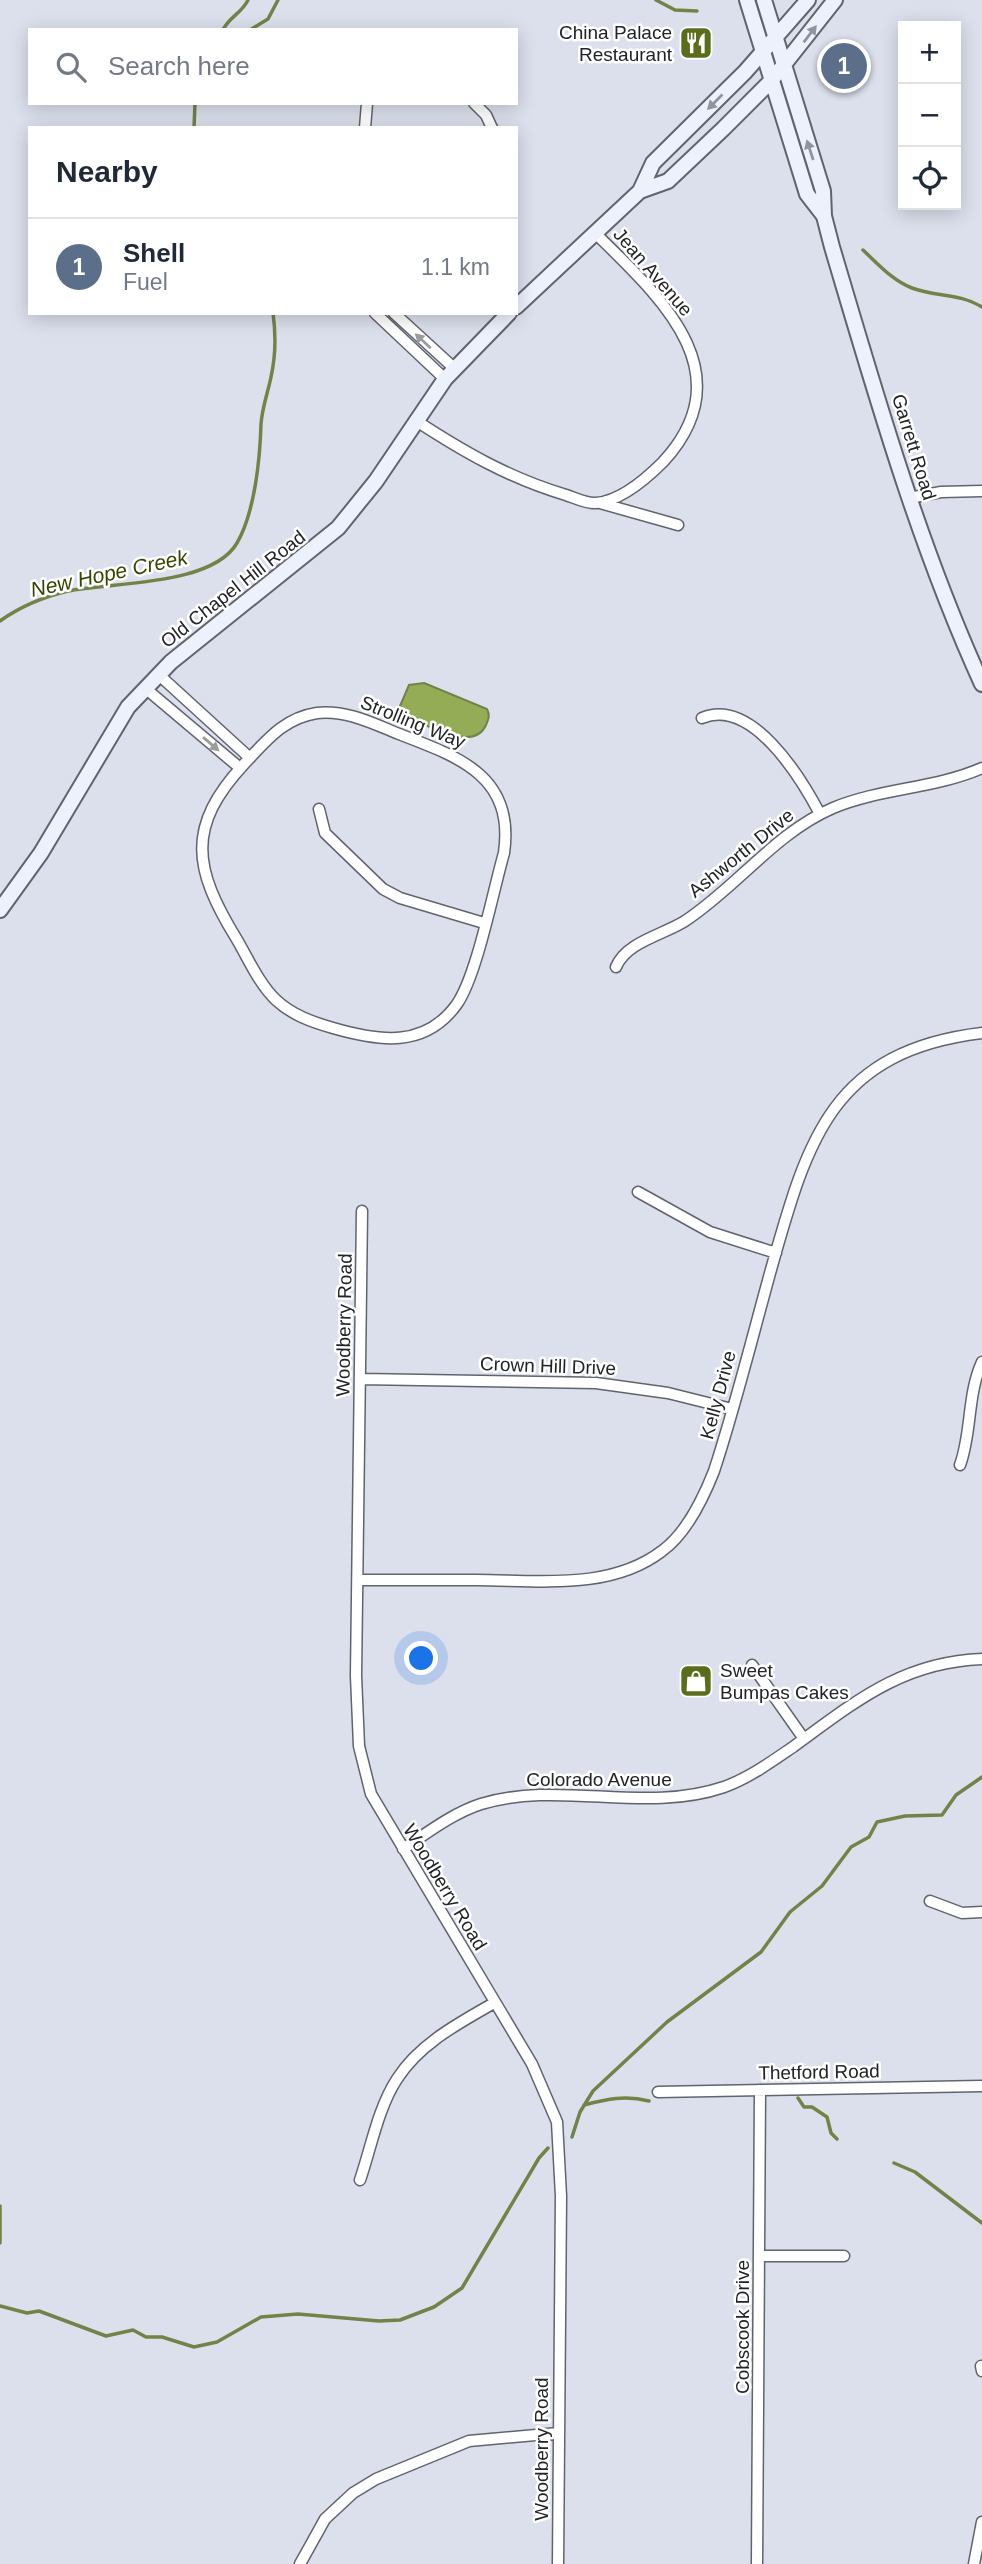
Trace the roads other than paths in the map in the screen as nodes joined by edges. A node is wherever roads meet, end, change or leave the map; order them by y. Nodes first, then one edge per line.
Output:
1 (747, 0) edge
2 (764, 0) edge
3 (808, 0) edge
4 (835, 0) edge
5 (776, 37) junction
6 (763, 53) junction
7 (784, 66) junction
8 (771, 81) junction
9 (367, 105) edge
10 (476, 105) edge
11 (365, 126) edge
12 (491, 126) edge
13 (640, 191) junction
14 (824, 216) junction
15 (594, 232) junction
16 (518, 305) edge
17 (377, 315) edge
18 (396, 315) edge
19 (507, 315) edge
20 (449, 373) junction
21 (415, 420) junction
22 (982, 491) edge
23 (909, 498) junction
24 (599, 502) junction
25 (678, 525) dead end
26 (158, 674) junction
27 (982, 684) edge
28 (145, 688) junction
29 (204, 715) junction
30 (702, 718) dead end
31 (193, 728) junction
32 (250, 758) junction
33 (240, 768) junction
34 (982, 768) edge
35 (319, 809) dead end
36 (820, 814) junction
37 (0, 910) edge
38 (484, 923) junction
39 (616, 967) dead end
40 (982, 1033) edge
41 (638, 1192) dead end
42 (362, 1211) dead end
43 (776, 1253) junction
44 (982, 1362) edge
45 (361, 1379) junction
46 (732, 1409) junction
47 (960, 1465) dead end
48 (358, 1580) junction
49 (982, 1659) edge
50 (752, 1665) dead end
51 (804, 1739) junction
52 (403, 1849) junction
53 (930, 1901) dead end
54 (982, 1912) edge
55 (494, 2003) junction
56 (982, 2086) edge
57 (760, 2090) junction
58 (658, 2092) dead end
59 (360, 2180) dead end
60 (760, 2256) junction
61 (844, 2256) dead end
62 (558, 2433) junction
63 (982, 2522) edge
64 (300, 2564) edge
65 (558, 2564) edge
66 (757, 2564) edge
67 (974, 2564) edge

1 - 6 main road, Garrett Road
2 - 5 main road, Garrett Road
3 - 5 main road
7 -> 4 main road
5 - 6 main road
5 - 7 main road, Garrett Road
6 - 8 main road, Garrett Road
6 -> 13 main road
7 - 8 main road
14 -> 7 main road, Garrett Road
8 - 13 main road
8 - 14 main road, Garrett Road
9 - 11 street
10 - 12 street
13 - 15 main road
14 - 23 main road, Garrett Road
15 - 16 main road
15 - 24 street, Jean Avenue
17 - 20 street
20 -> 18 street
19 - 20 main road, Old Chapel Hill Road
20 - 21 main road, Old Chapel Hill Road
21 - 24 street
21 - 26 main road, Old Chapel Hill Road
22 - 23 street
23 - 27 main road, Garrett Road
24 - 25 street
26 - 28 main road, Old Chapel Hill Road
26 - 29 street
28 - 31 street
28 - 37 main road, Old Chapel Hill Road
29 - 31 street
29 - 32 street
30 - 36 street
31 -> 33 street
32 - 33 street, Strolling Way
32 - 38 street, Strolling Way
33 - 38 street, Strolling Way
34 - 36 street, Ashworth Drive
35 - 38 street
36 - 39 street, Ashworth Drive
40 - 43 street, Kelly Drive
41 - 43 street
42 - 45 street, Woodberry Road
43 - 46 street, Kelly Drive
44 - 47 street
45 - 46 street, Crown Hill Drive
45 - 48 street, Woodberry Road
46 - 48 street, Kelly Drive
48 - 52 street, Woodberry Road
49 - 51 street, Colorado Avenue
50 - 51 street
51 - 52 street, Colorado Avenue
52 - 55 street, Woodberry Road
53 - 54 street
55 - 59 street
55 - 62 street, Woodberry Road
56 - 57 street, Thetford Road
57 - 58 street, Thetford Road
57 - 60 street, Cobscook Drive
60 - 61 street
60 - 66 street, Cobscook Drive
62 - 64 street
62 - 65 street, Woodberry Road
63 - 67 street

